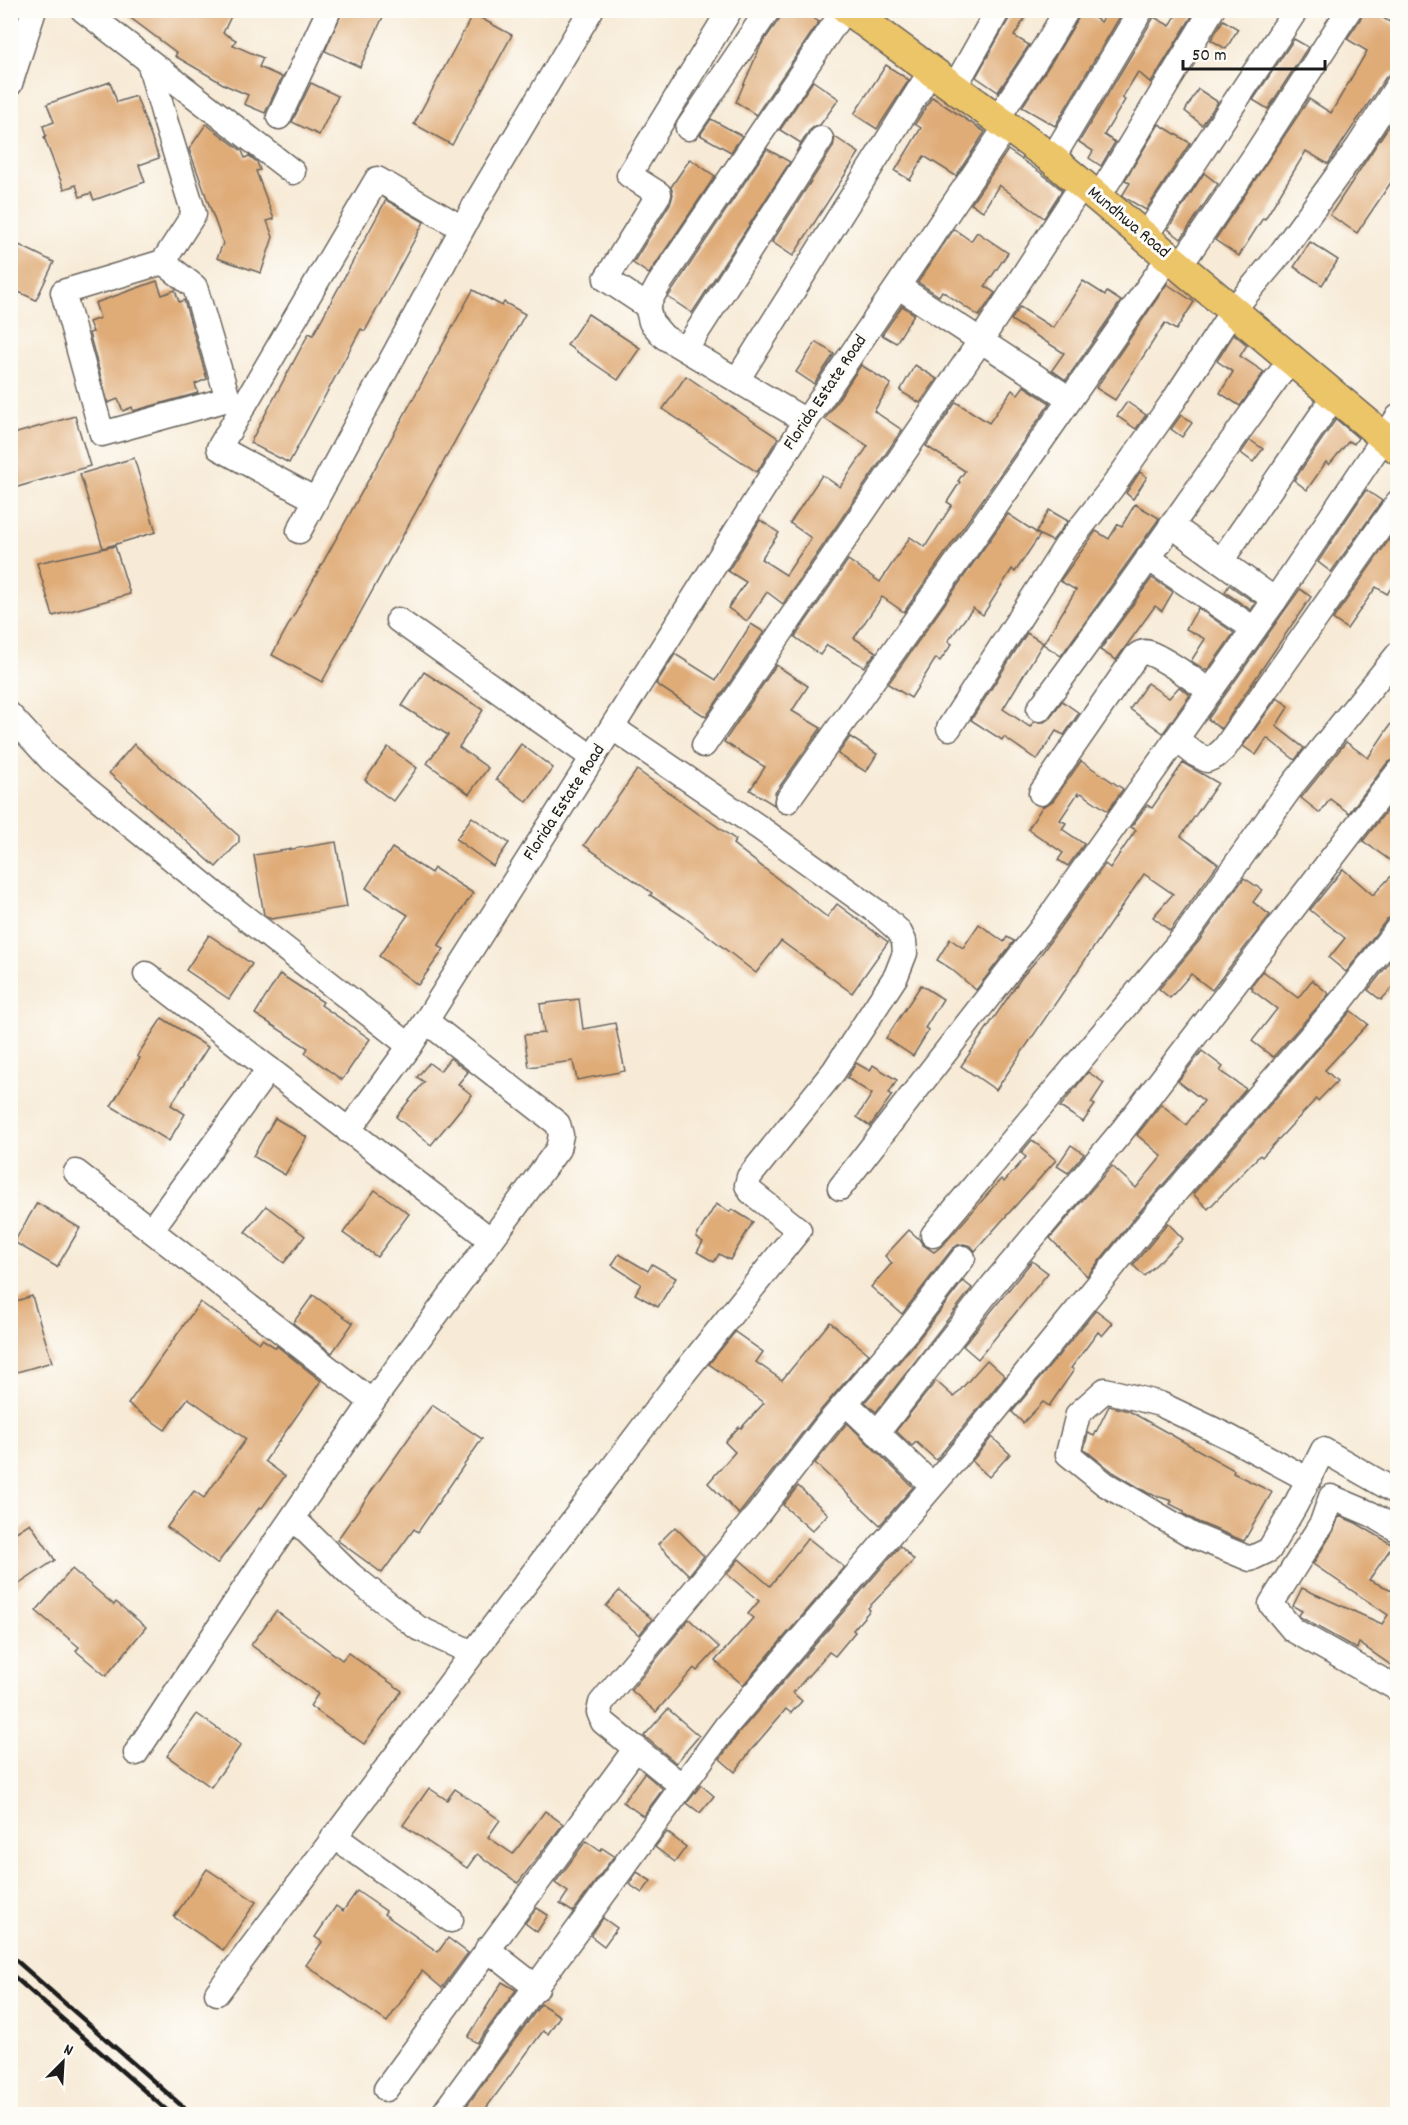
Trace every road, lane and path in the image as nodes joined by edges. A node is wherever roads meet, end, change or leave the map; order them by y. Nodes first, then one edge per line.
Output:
1 (34, 10) edge
2 (83, 10) edge
3 (329, 10) edge
4 (591, 10) edge
5 (730, 10) edge
6 (768, 10) edge
7 (846, 10) edge
8 (999, 10) edge
9 (1067, 10) edge
10 (1142, 10) edge
11 (1212, 10) edge
12 (1296, 10) edge
13 (1348, 10) edge
14 (149, 62) junction
15 (943, 79) junction
16 (10, 84) edge
17 (1398, 85) edge
18 (279, 117) dead end
19 (1002, 123) junction
20 (688, 128) dead end
21 (821, 139) dead end
22 (1052, 159) junction
23 (293, 172) dead end
24 (1090, 191) junction
25 (462, 228) junction
26 (1144, 237) junction
27 (163, 262) junction
28 (1174, 262) junction
29 (899, 287) junction
30 (647, 306) junction
31 (1233, 310) junction
32 (981, 340) junction
33 (686, 349) junction
34 (1291, 359) junction
35 (737, 380) junction
36 (1335, 395) junction
37 (1070, 399) junction
38 (806, 421) junction
39 (1393, 434) edge
40 (316, 500) junction
41 (1398, 502) edge
42 (1170, 525) junction
43 (299, 531) dead end
44 (1148, 558) junction
45 (1221, 561) junction
46 (1275, 600) junction
47 (398, 620) dead end
48 (1254, 629) junction
49 (1398, 654) edge
50 (1210, 691) junction
51 (1039, 709) dead end
52 (10, 715) edge
53 (616, 724) junction
54 (949, 728) dead end
55 (1176, 739) junction
56 (704, 745) dead end
57 (594, 758) junction
58 (1398, 772) edge
59 (1041, 793) dead end
60 (787, 801) dead end
61 (1398, 928) edge
62 (146, 974) dead end
63 (426, 1021) junction
64 (410, 1046) junction
65 (269, 1069) junction
66 (348, 1131) junction
67 (76, 1172) dead end
68 (840, 1188) dead end
69 (151, 1230) junction
70 (933, 1235) dead end
71 (491, 1240) junction
72 (963, 1258) dead end
73 (372, 1402) junction
74 (846, 1403) junction
75 (877, 1433) junction
76 (1309, 1480) junction
77 (932, 1485) junction
78 (1398, 1493) edge
79 (293, 1518) junction
80 (1398, 1530) edge
81 (473, 1653) junction
82 (1398, 1689) edge
83 (636, 1748) junction
84 (136, 1753) dead end
85 (682, 1786) junction
86 (334, 1836) junction
87 (451, 1920) dead end
88 (487, 1948) junction
89 (537, 1988) junction
90 (217, 1993) dead end
91 (386, 2089) dead end
92 (443, 2115) edge

1 - 16 street
2 - 14 street
3 - 18 street
4 - 25 street
5 - 30 street
6 - 20 street
7 - 15 main road, Mundhwa Road
7 - 30 street
8 - 15 street
9 - 19 street, Florida Estate Road
10 - 22 street
11 - 24 street
12 - 26 street
13 - 28 street
14 - 23 street
14 - 27 street
15 - 19 main road, Mundhwa Road
15 - 35 street
17 - 31 street
19 - 22 main road, Mundhwa Road
19 - 29 street, Florida Estate Road
21 - 33 street
22 - 24 main road, Mundhwa Road
24 - 26 main road, Mundhwa Road
24 - 32 street
25 - 40 street
25 - 40 street
26 - 28 main road, Mundhwa Road
27 - 27 street
28 - 31 main road, Mundhwa Road
28 - 37 street
29 - 32 street
29 - 38 street, Florida Estate Road
30 - 33 street
31 - 34 main road, Mundhwa Road
31 - 54 street
32 - 37 street
32 - 56 street
33 - 35 street
34 - 36 main road, Mundhwa Road
34 - 42 street
35 - 38 street
36 - 39 main road, Mundhwa Road
36 - 45 street
37 - 60 street
38 - 53 street, Florida Estate Road
39 - 46 street
40 - 43 street
41 - 55 street
42 - 44 street
42 - 45 street
44 - 48 street
44 - 51 street
45 - 46 street
46 - 48 street
47 - 57 street
48 - 50 street
49 - 70 street
50 - 55 street
50 - 59 street
52 - 64 street
53 - 57 street, Florida Estate Road
53 - 81 street
55 - 68 street
57 - 63 street, Florida Estate Road
58 - 75 street
61 - 77 street
62 - 65 street
63 - 64 street, Florida Estate Road
63 - 71 street
64 - 66 street, Florida Estate Road
65 - 66 street
65 - 69 street
66 - 71 street
67 - 69 street
69 - 73 street
71 - 73 street
72 - 74 street
73 - 79 street
74 - 75 street
74 - 83 street
75 - 77 street
76 - 76 street
76 - 78 street
77 - 85 street
79 - 81 street
79 - 84 street
80 - 82 street
81 - 86 street
83 - 85 street
83 - 88 street
85 - 89 street
86 - 87 street
86 - 90 street
88 - 89 street
88 - 91 street
89 - 92 street

